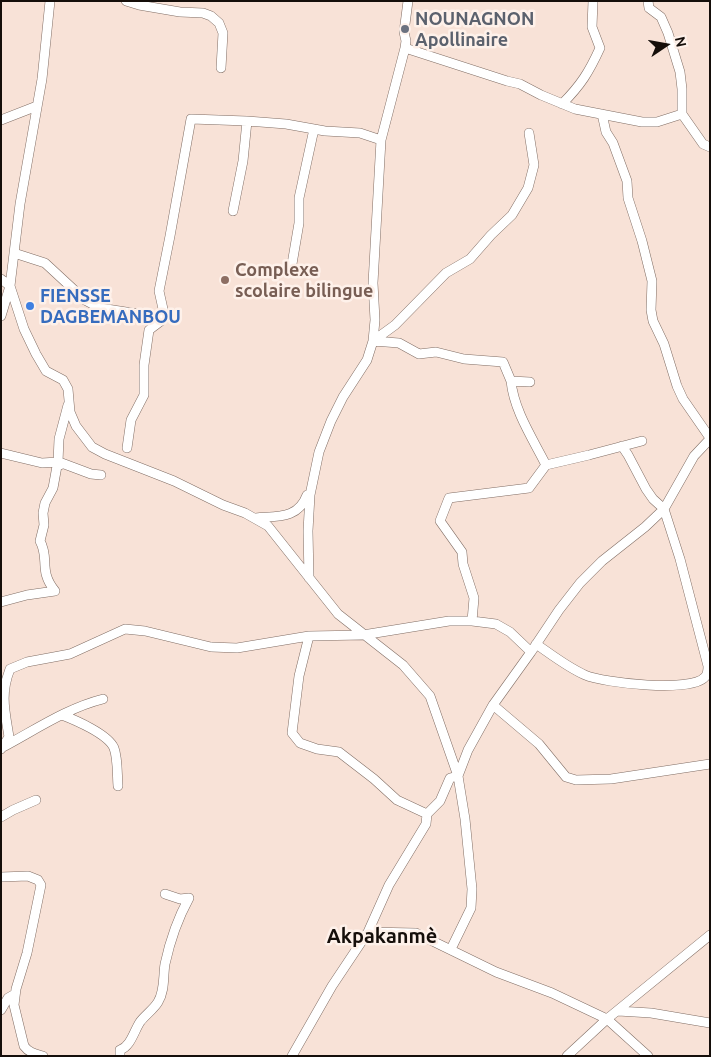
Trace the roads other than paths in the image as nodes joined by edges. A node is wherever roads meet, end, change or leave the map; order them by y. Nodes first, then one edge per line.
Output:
1 (50, 1) edge
2 (126, 1) edge
3 (408, 1) edge
4 (593, 1) edge
5 (648, 1) edge
6 (405, 48) junction
7 (221, 68) dead end
8 (562, 104) junction
9 (38, 106) junction
10 (602, 114) junction
11 (682, 114) junction
12 (1, 120) edge
13 (247, 121) junction
14 (314, 129) junction
15 (529, 133) dead end
16 (381, 140) junction
17 (710, 147) edge
18 (233, 211) dead end
19 (14, 253) junction
20 (292, 264) dead end
21 (1, 279) edge
22 (10, 286) junction
23 (1, 316) edge
24 (165, 318) junction
25 (373, 341) junction
26 (511, 382) junction
27 (530, 382) dead end
28 (69, 402) junction
29 (710, 438) edge
30 (642, 441) dead end
31 (622, 446) junction
32 (128, 448) dead end
33 (1, 453) edge
34 (60, 463) junction
35 (546, 465) junction
36 (101, 475) dead end
37 (314, 479) junction
38 (664, 509) junction
39 (256, 518) junction
40 (309, 578) junction
41 (1, 602) edge
42 (472, 621) junction
43 (363, 635) junction
44 (309, 636) junction
45 (534, 648) junction
46 (6, 670) edge
47 (103, 699) dead end
48 (493, 705) junction
49 (62, 715) junction
50 (2, 748) edge
51 (710, 764) edge
52 (458, 776) junction
53 (118, 786) dead end
54 (36, 800) dead end
55 (427, 814) junction
56 (1, 817) edge
57 (1, 877) edge
58 (165, 894) dead end
59 (368, 932) junction
60 (710, 935) edge
61 (451, 949) junction
62 (15, 994) junction
63 (1, 1010) edge
64 (618, 1011) junction
65 (607, 1019) junction
66 (710, 1023) edge
67 (43, 1056) edge
68 (120, 1056) edge
69 (292, 1056) edge
70 (567, 1056) edge
71 (648, 1056) edge

1 - 9 street
2 - 7 street
3 - 6 street
4 - 8 street
5 - 11 street
6 - 8 street
6 - 16 street
8 - 10 street
9 - 12 street
9 - 19 street
10 - 11 street
10 - 29 street
11 - 17 street
13 - 14 street
13 - 18 street
13 - 24 street
14 - 16 street
14 - 20 street
15 - 25 street
16 - 25 street
19 - 22 street
19 - 24 street
21 - 22 street
22 - 23 street
22 - 28 street
24 - 32 street
25 - 26 street
25 - 37 street
26 - 27 street
26 - 35 street
28 - 34 street
28 - 39 street
29 - 38 street
30 - 31 street
31 - 35 street
31 - 38 street
33 - 34 street
34 - 36 street
34 - 41 street
35 - 42 street
37 - 39 street
37 - 40 street
38 - 45 street
38 - 45 street
39 - 40 street
40 - 43 street
42 - 43 street
42 - 45 street
43 - 44 street
43 - 52 street
44 - 46 street
44 - 55 street
45 - 48 street
46 - 50 street
47 - 49 street
48 - 51 street
48 - 52 street
49 - 50 street
49 - 53 street
52 - 55 street
52 - 61 street
54 - 56 street
55 - 59 street
57 - 62 street
58 - 68 street
59 - 61 street
59 - 69 street
60 - 64 street
61 - 65 street
62 - 63 street
62 - 67 street
64 - 65 street
64 - 66 street
65 - 70 street
65 - 71 street

